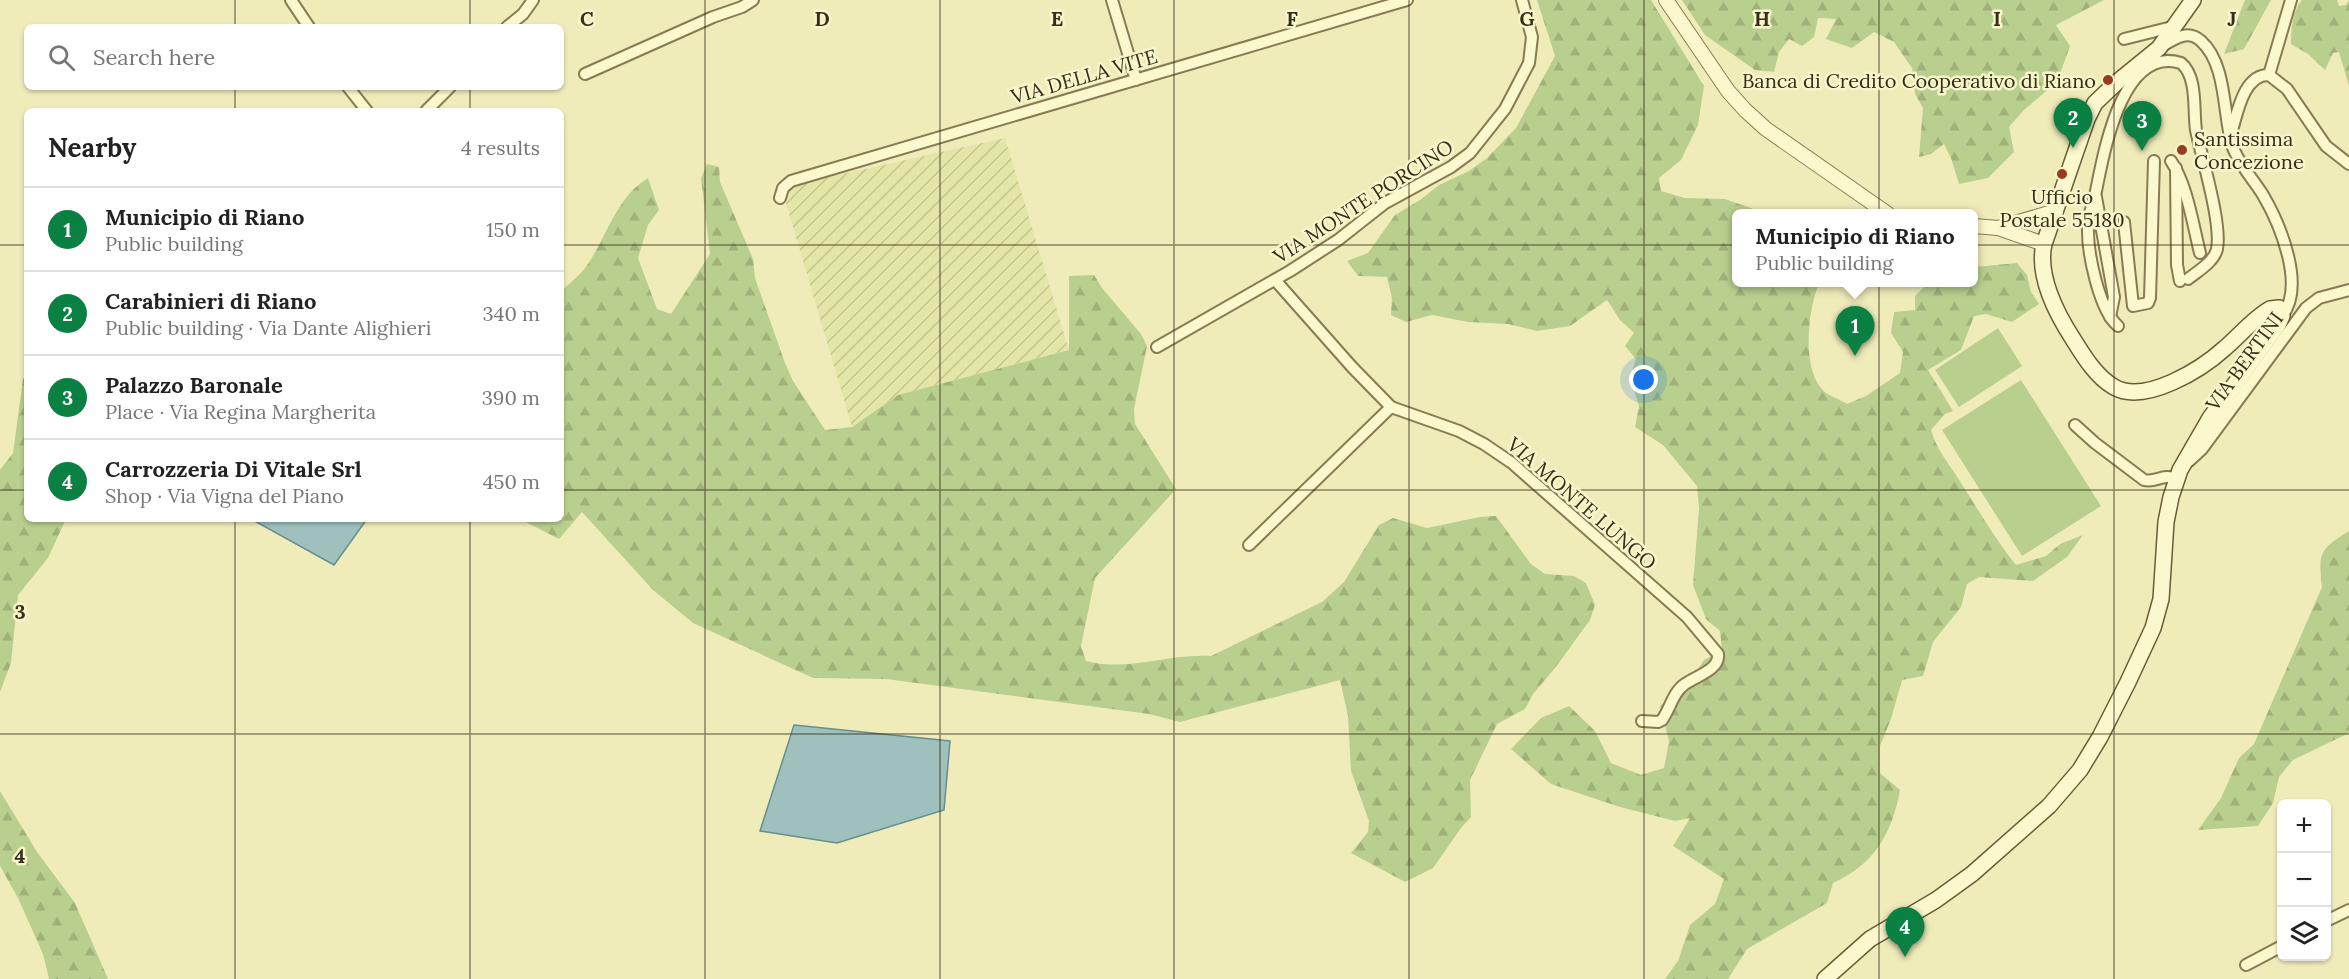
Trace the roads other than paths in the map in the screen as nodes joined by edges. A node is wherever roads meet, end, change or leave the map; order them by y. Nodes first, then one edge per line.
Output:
1 (291, 0) edge
2 (753, 0) edge
3 (1112, 0) edge
4 (1407, 0) edge
5 (1522, 0) edge
6 (1666, 0) edge
7 (2193, 0) edge
8 (2291, 0) edge
9 (527, 3) edge
10 (307, 24) edge
11 (510, 24) edge
12 (2176, 26) junction
13 (2124, 39) dead end
14 (2159, 48) junction
15 (2137, 72) junction
16 (585, 74) dead end
17 (2269, 75) junction
18 (1136, 80) junction
19 (350, 90) edge
20 (447, 90) edge
21 (365, 108) edge
22 (429, 108) edge
23 (2230, 137) junction
24 (2154, 160) dead end
25 (2349, 165) edge
26 (2096, 194) junction
27 (780, 198) dead end
28 (1882, 209) edge
29 (2055, 211) junction
30 (2124, 222) dead end
31 (1978, 226) edge
32 (1998, 228) junction
33 (2044, 244) junction
34 (2200, 253) dead end
35 (1275, 280) junction
36 (2349, 290) edge
37 (2282, 316) junction
38 (2110, 317) junction
39 (2118, 326) dead end
40 (1157, 346) dead end
41 (1391, 407) junction
42 (2075, 425) dead end
43 (2179, 474) junction
44 (1249, 545) dead end
45 (1642, 721) dead end
46 (2349, 910) edge
47 (2331, 919) edge
48 (2277, 949) edge
49 (2246, 965) dead end
50 (1825, 979) edge

1 - 10 street
2 - 16 street
3 - 18 street
4 - 18 street, VIA DELLA VITE
5 - 35 street, VIA MONTE PORCINO
6 - 28 street
7 - 12 main road
8 - 17 street
9 - 11 street
12 - 13 street
12 - 14 main road
14 - 15 main road
14 - 23 street
15 - 26 street
15 - 29 main road
15 - 34 street
17 - 23 street
17 - 25 street
18 - 27 street, VIA DELLA VITE
19 - 21 street
20 - 22 street
23 - 37 street
24 - 30 street
26 - 38 street
26 - 38 street
29 - 32 street
29 - 33 main road
31 - 32 street
32 - 33 street
33 - 37 main road
35 - 40 street, VIA MONTE PORCINO
35 - 41 street, VIA MONTE LUNGO
36 - 43 street, VIA BERTINI
37 - 43 main road
38 - 39 street
41 - 44 street
41 - 45 street, VIA MONTE LUNGO
42 - 43 street
43 - 50 main road
46 - 47 street
48 - 49 street

